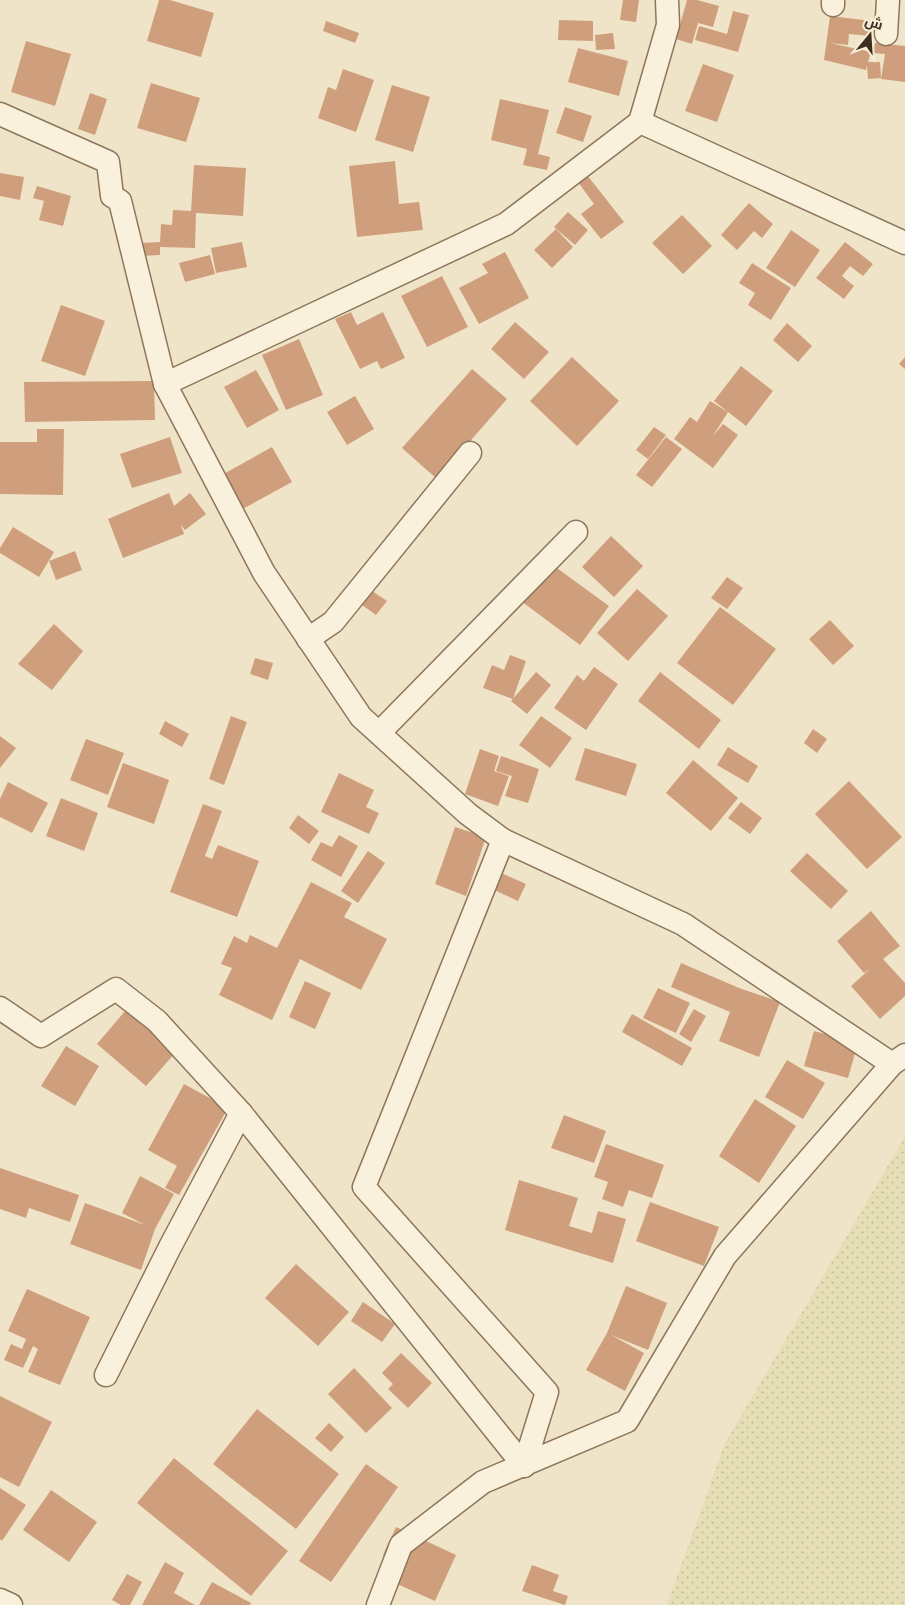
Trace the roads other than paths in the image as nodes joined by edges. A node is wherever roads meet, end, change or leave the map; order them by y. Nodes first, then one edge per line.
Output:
1 (667, 0) edge
2 (888, 0) edge
3 (886, 34) dead end
4 (0, 114) edge
5 (640, 122) junction
6 (905, 243) edge
7 (165, 384) junction
8 (470, 453) dead end
9 (576, 532) dead end
10 (308, 639) junction
11 (379, 733) junction
12 (503, 840) junction
13 (0, 1008) edge
14 (898, 1060) edge
15 (241, 1113) junction
16 (106, 1375) dead end
17 (524, 1466) junction
18 (0, 1600) edge
19 (10, 1605) edge
20 (378, 1605) edge

1 - 5 street
2 - 3 street
4 - 7 street
5 - 6 street
5 - 7 street
7 - 10 street
8 - 10 street
9 - 11 street
10 - 11 street
11 - 12 street
12 - 14 street
12 - 17 street
13 - 15 street
14 - 17 street
15 - 16 street
15 - 17 street
17 - 20 street
18 - 19 street

